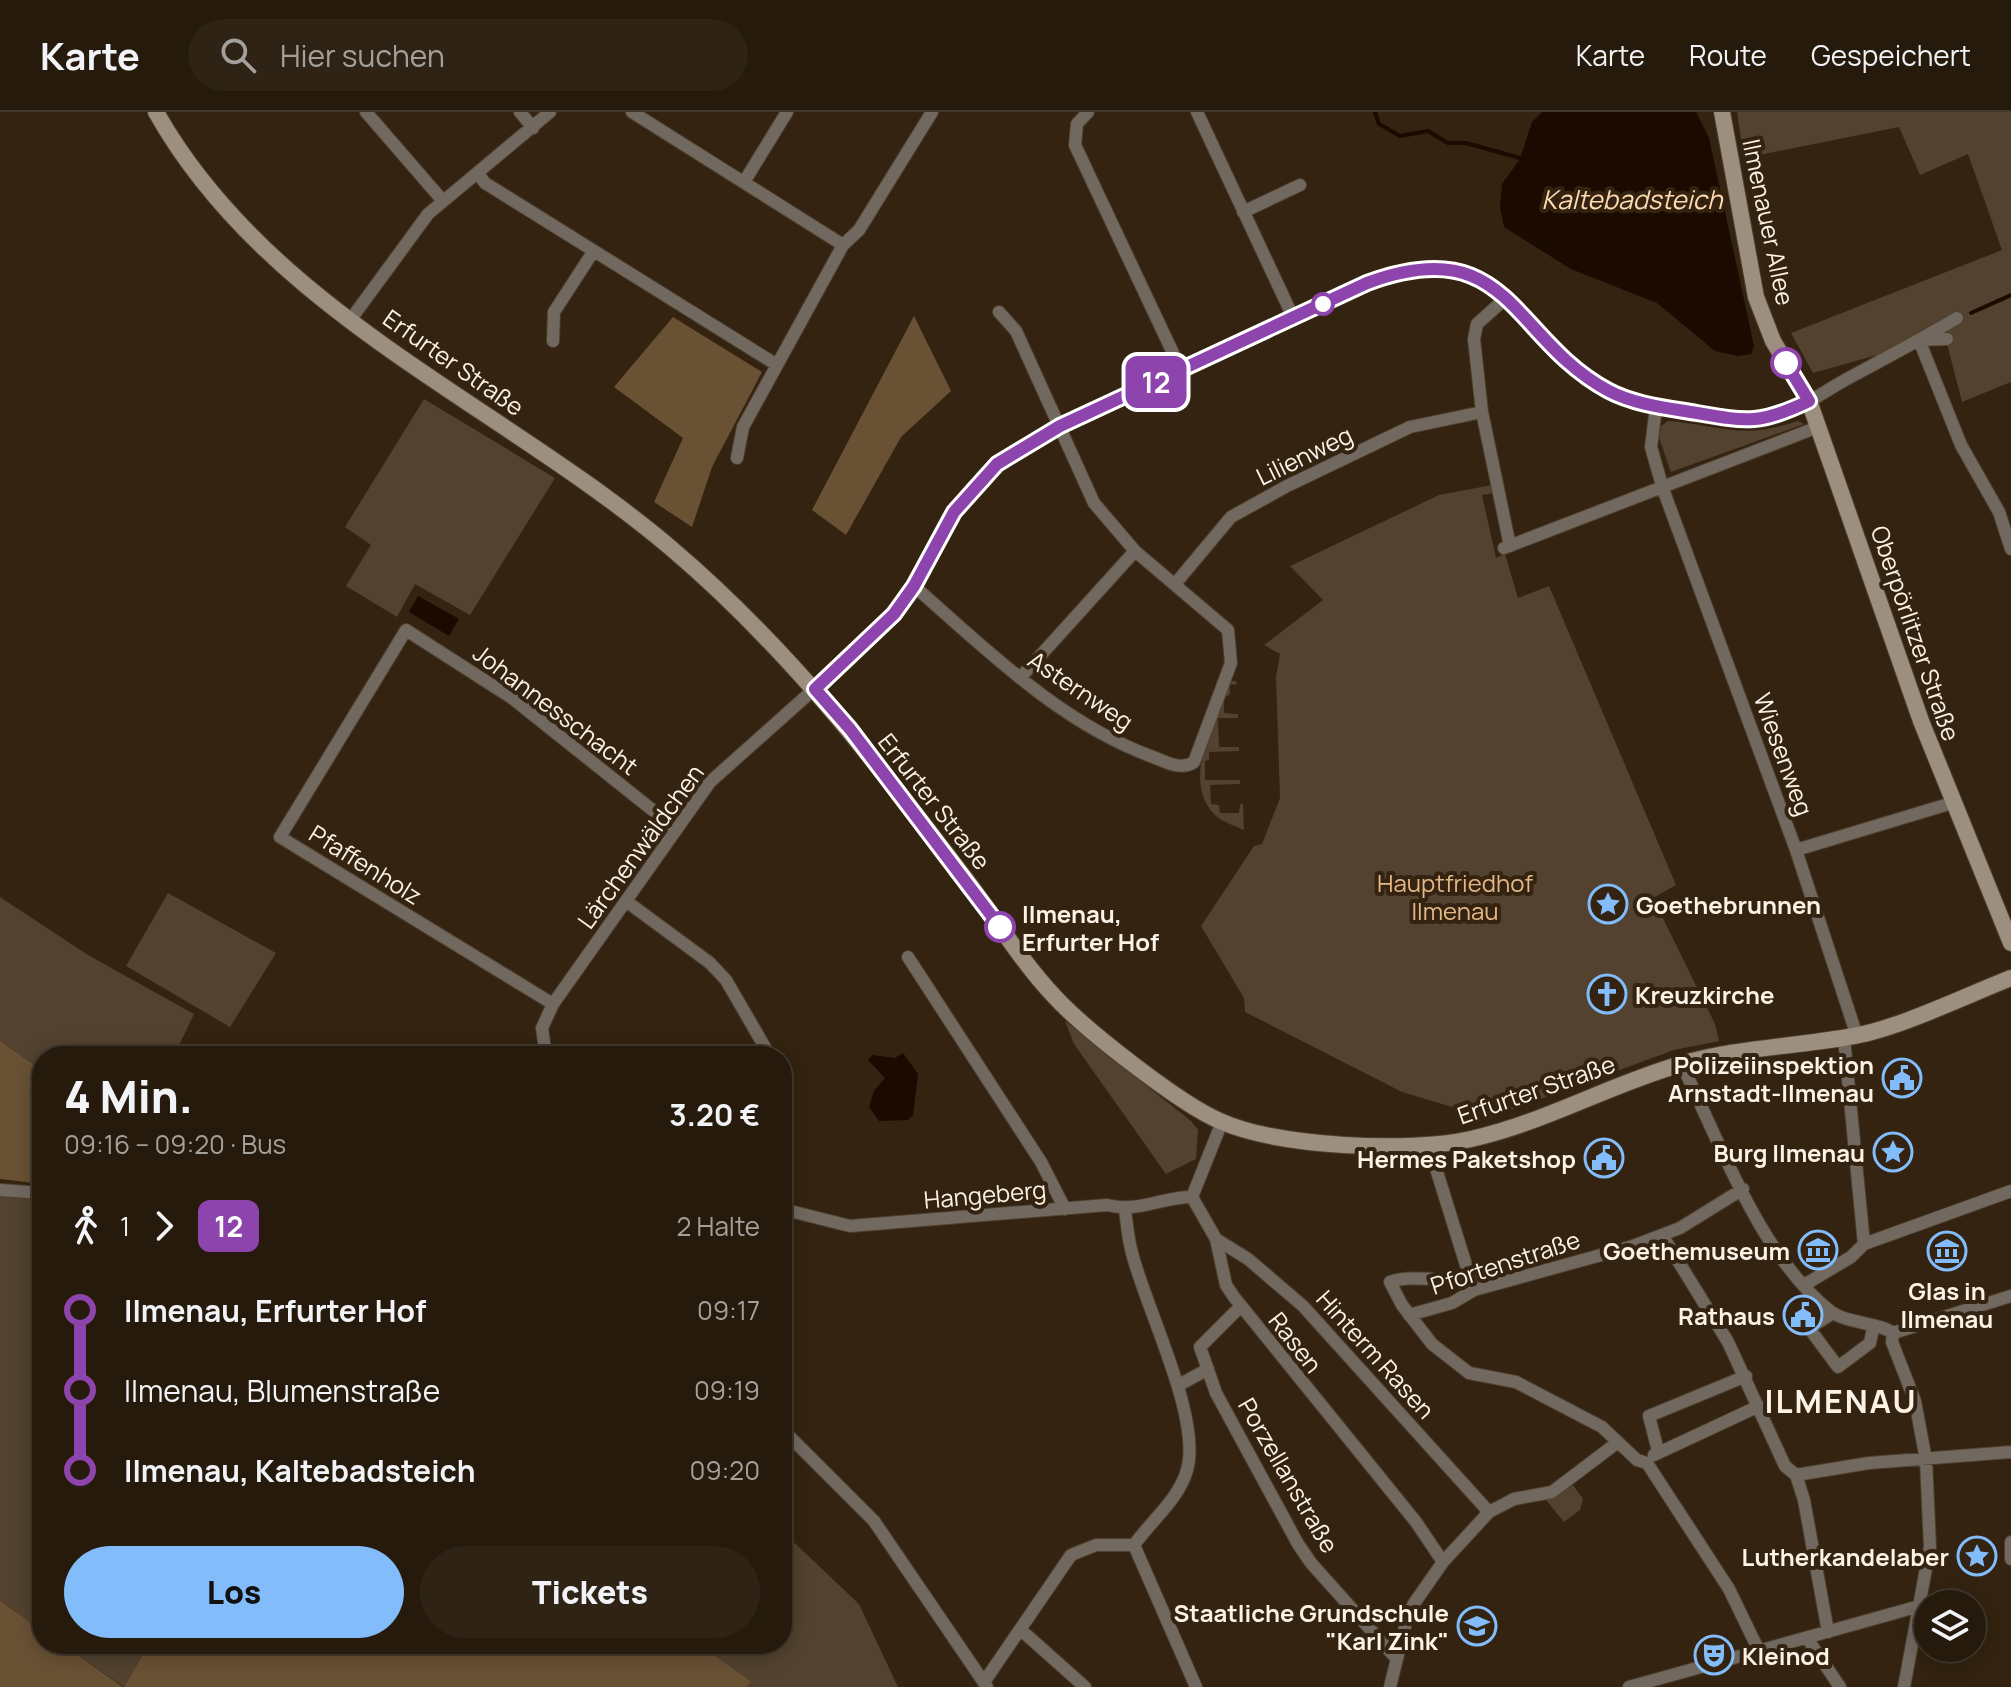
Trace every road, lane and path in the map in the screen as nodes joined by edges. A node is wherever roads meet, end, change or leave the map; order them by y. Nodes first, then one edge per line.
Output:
1 (156, 112) edge
2 (366, 112) edge
3 (520, 112) edge
4 (550, 112) edge
5 (787, 112) edge
6 (932, 112) edge
7 (1088, 112) edge
8 (1197, 112) edge
9 (1722, 112) edge
10 (639, 114) edge
11 (533, 128) junction
12 (478, 174) junction
13 (744, 182) junction
14 (1300, 185) dead end
15 (443, 201) junction
16 (1243, 212) junction
17 (843, 245) junction
18 (593, 252) junction
19 (1507, 297) junction
20 (999, 312) dead end
21 (1293, 317) junction
22 (1957, 318) dead end
23 (351, 319) junction
24 (1947, 339) dead end
25 (1919, 340) junction
26 (553, 341) dead end
27 (1773, 341) joint
28 (777, 365) junction
29 (1181, 370) junction
30 (1809, 401) junction
31 (1656, 407) junction
32 (1482, 412) junction
33 (1060, 426) junction
34 (1818, 427) junction
35 (737, 458) dead end
36 (1663, 489) junction
37 (2011, 549) edge
38 (1135, 551) junction
39 (1175, 584) junction
40 (914, 586) junction
41 (406, 630) joint
42 (1020, 678) junction
43 (815, 689) junction
44 (1952, 803) junction
45 (675, 828) junction
46 (1796, 850) junction
47 (626, 901) junction
48 (2011, 943) edge
49 (908, 957) dead end
50 (2011, 978) edge
51 (553, 1004) junction
52 (1850, 1037) junction
53 (545, 1046) edge
54 (764, 1046) edge
55 (1681, 1063) junction
56 (1222, 1122) junction
57 (1429, 1146) junction
58 (1743, 1189) junction
59 (0, 1190) edge
60 (2011, 1191) edge
61 (32, 1192) edge
62 (1192, 1197) junction
63 (1065, 1209) junction
64 (1125, 1210) junction
65 (792, 1212) edge
66 (1662, 1235) junction
67 (1216, 1239) junction
68 (1864, 1244) junction
69 (1468, 1275) junction
70 (1804, 1285) junction
71 (1474, 1290) junction
72 (2011, 1296) edge
73 (1241, 1306) junction
74 (1833, 1313) junction
75 (1409, 1315) junction
76 (1873, 1328) junction
77 (1893, 1333) junction
78 (1208, 1369) junction
79 (1746, 1376) junction
80 (1179, 1385) junction
81 (1759, 1406) junction
82 (792, 1439) edge
83 (1618, 1442) junction
84 (1658, 1451) junction
85 (2011, 1452) edge
86 (1926, 1460) junction
87 (1647, 1463) junction
88 (1796, 1475) junction
89 (1489, 1512) junction
90 (2011, 1542) edge
91 (1134, 1545) junction
92 (2011, 1559) edge
93 (1443, 1562) junction
94 (1920, 1590) edge
95 (1914, 1608) edge
96 (1914, 1620) edge
97 (1021, 1630) junction
98 (1828, 1632) junction
99 (1807, 1638) junction
100 (1759, 1651) junction
101 (1396, 1658) junction
102 (986, 1684) edge
103 (1085, 1687) edge
104 (1196, 1687) edge
105 (1390, 1687) edge
106 (1629, 1687) edge
107 (1840, 1687) edge
108 (1904, 1687) edge

1 - 23 main road, Erfurter Straße
2 - 15 street
3 - 11 street
4 - 11 street
5 - 13 street
6 - 17 street
7 - 29 street
8 - 16 street
9 - 27 main road, Ilmenauer Allee
10 - 13 street
11 - 12 street
12 - 15 street
12 - 18 street
13 - 17 street
14 - 16 street
15 - 23 street
16 - 21 street
17 - 28 street
18 - 26 street
18 - 28 street
19 - 21 street, Lärchenwäldchen
19 - 31 street, Lärchenwäldchen
19 - 32 street
20 - 33 street
21 - 29 street, Lärchenwäldchen
22 - 25 street, Lärchenwäldchen
23 - 43 main road, Erfurter Straße
24 - 25 street
25 - 30 street, Lärchenwäldchen
25 - 37 street
27 - 30 main road, Oberpörlitzer Straße
28 - 35 street
29 - 33 street, Lärchenwäldchen
30 - 31 street, Lärchenwäldchen
30 - 34 main road, Oberpörlitzer Straße
31 - 36 street, Wiesenweg
32 - 36 street
32 - 39 street, Lilienweg
33 - 38 street
33 - 40 street, Lärchenwäldchen
34 - 36 street
34 - 44 main road, Oberpörlitzer Straße
36 - 46 street, Wiesenweg
38 - 39 street
38 - 42 street
39 - 42 street, Asternweg
40 - 42 street, Asternweg
40 - 43 street, Lärchenwäldchen
41 - 45 street, Johannesschacht
41 - 51 street, Pfaffenholz
43 - 45 street, Lärchenwäldchen
43 - 56 main road, Erfurter Straße
44 - 46 street
44 - 48 main road, Oberpörlitzer Straße
45 - 47 street, Lärchenwäldchen
46 - 52 street, Wiesenweg
47 - 51 street, Lärchenwäldchen
47 - 54 street
49 - 63 street
50 - 52 main road, Erfurter Straße
51 - 53 street, Lärchenwäldchen
52 - 55 main road, Erfurter Straße
52 - 68 street, Wiesenweg
55 - 57 main road, Erfurter Straße
55 - 58 street
56 - 57 main road, Erfurter Straße
56 - 62 street
57 - 69 street
58 - 66 street, Pfortenstraße
58 - 70 street
59 - 61 street
60 - 68 street
62 - 64 street, Hangeberg
62 - 67 street, Rasen
63 - 64 street, Hangeberg
63 - 65 street, Hangeberg
64 - 80 street
66 - 71 street, Pfortenstraße
66 - 79 street
67 - 73 street, Rasen
67 - 89 street, Hinterm Rasen
68 - 70 street
69 - 71 street
69 - 75 street, Pfortenstraße
70 - 74 street
71 - 75 street, Pfortenstraße
72 - 77 street
73 - 78 street, Porzellanstraße
73 - 93 street, Rasen
74 - 76 street
74 - 76 street
75 - 83 street, Pfortenstraße
76 - 77 street
77 - 86 street
78 - 80 street
78 - 101 street, Porzellanstraße
79 - 81 street
79 - 84 street
80 - 91 street
81 - 84 street
81 - 88 street
82 - 102 street
83 - 87 street, Pfortenstraße
83 - 89 street
84 - 87 street
85 - 86 street
86 - 88 street
86 - 94 street
87 - 100 street
88 - 98 street
89 - 93 street
90 - 92 street
91 - 97 street
91 - 104 street
93 - 101 street
95 - 98 street
96 - 108 street
97 - 102 street
97 - 103 street
98 - 99 street
99 - 100 street
99 - 107 street
100 - 106 street
101 - 105 street

